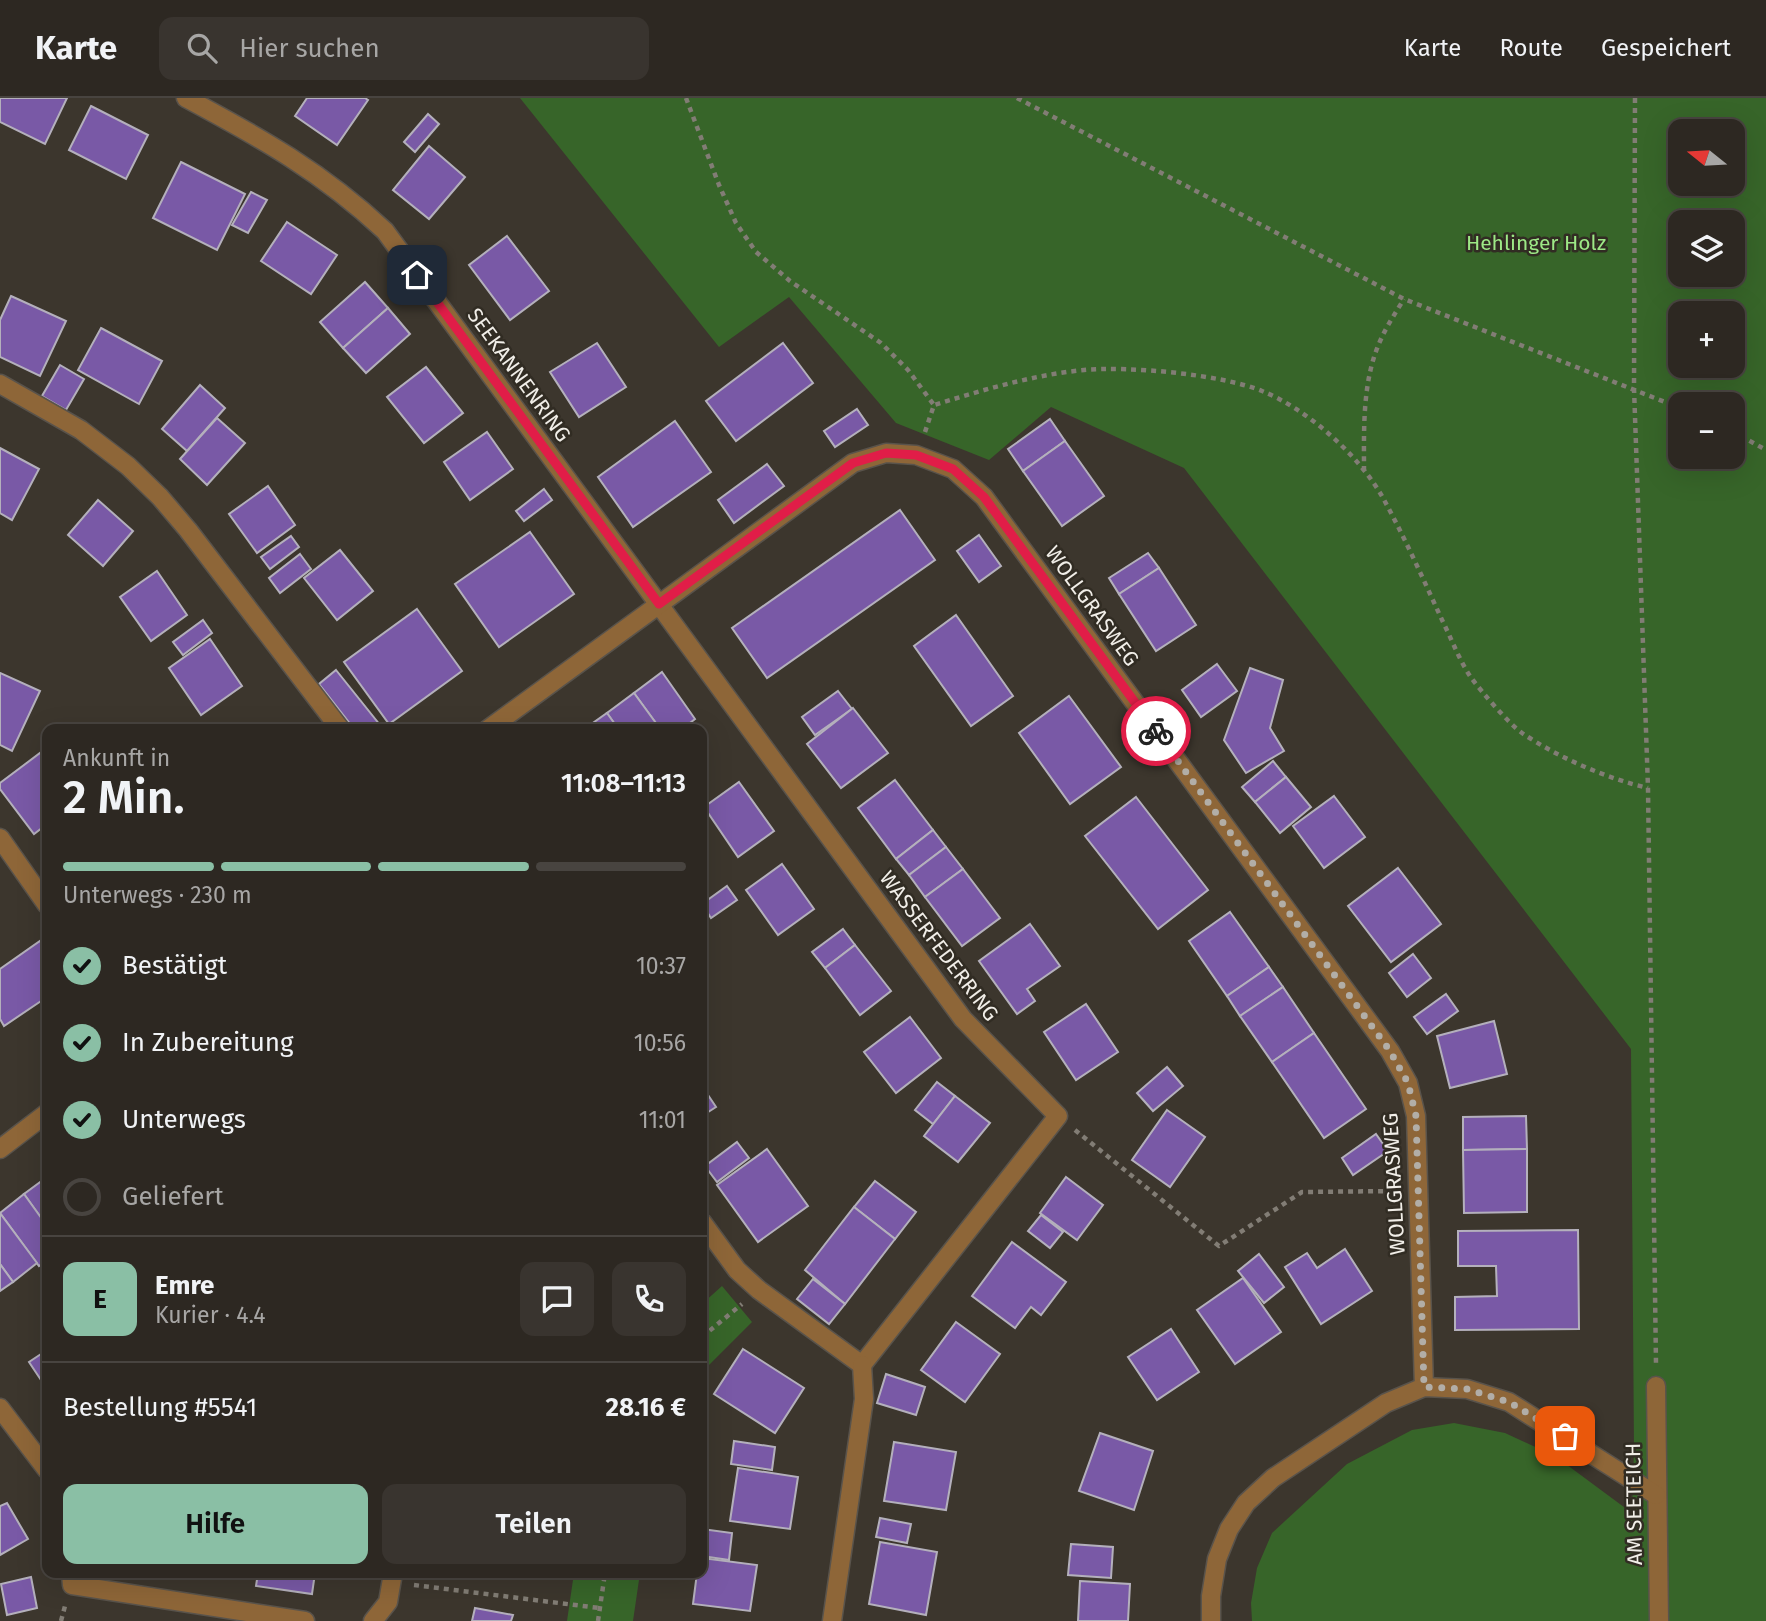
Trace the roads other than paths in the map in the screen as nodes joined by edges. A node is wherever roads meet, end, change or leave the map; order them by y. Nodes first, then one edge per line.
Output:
1 (186, 98) edge
2 (0, 384) edge
3 (659, 604) junction
4 (336, 724) edge
5 (495, 724) edge
6 (0, 838) edge
7 (42, 898) edge
8 (42, 1118) edge
9 (0, 1149) edge
10 (707, 1229) edge
11 (862, 1365) junction
12 (1656, 1386) road end
13 (1424, 1387) junction
14 (0, 1408) edge
15 (42, 1463) edge
16 (1656, 1495) junction
17 (71, 1578) edge
18 (393, 1578) edge
19 (306, 1621) edge
20 (373, 1621) edge
21 (832, 1621) edge
22 (1211, 1621) edge
23 (1658, 1621) edge

1 - 3 street, SEEKANNENRING
2 - 4 street
3 - 5 street, WOLLGRASWEG
3 - 11 street, WASSERFEDERRING
3 - 13 street, WOLLGRASWEG
6 - 7 street
8 - 9 street
10 - 11 street
11 - 21 street
12 - 16 street, AM SEETEICH
13 - 16 street
13 - 22 street
14 - 15 street
16 - 23 street, AM SEETEICH
17 - 19 street
18 - 20 street

